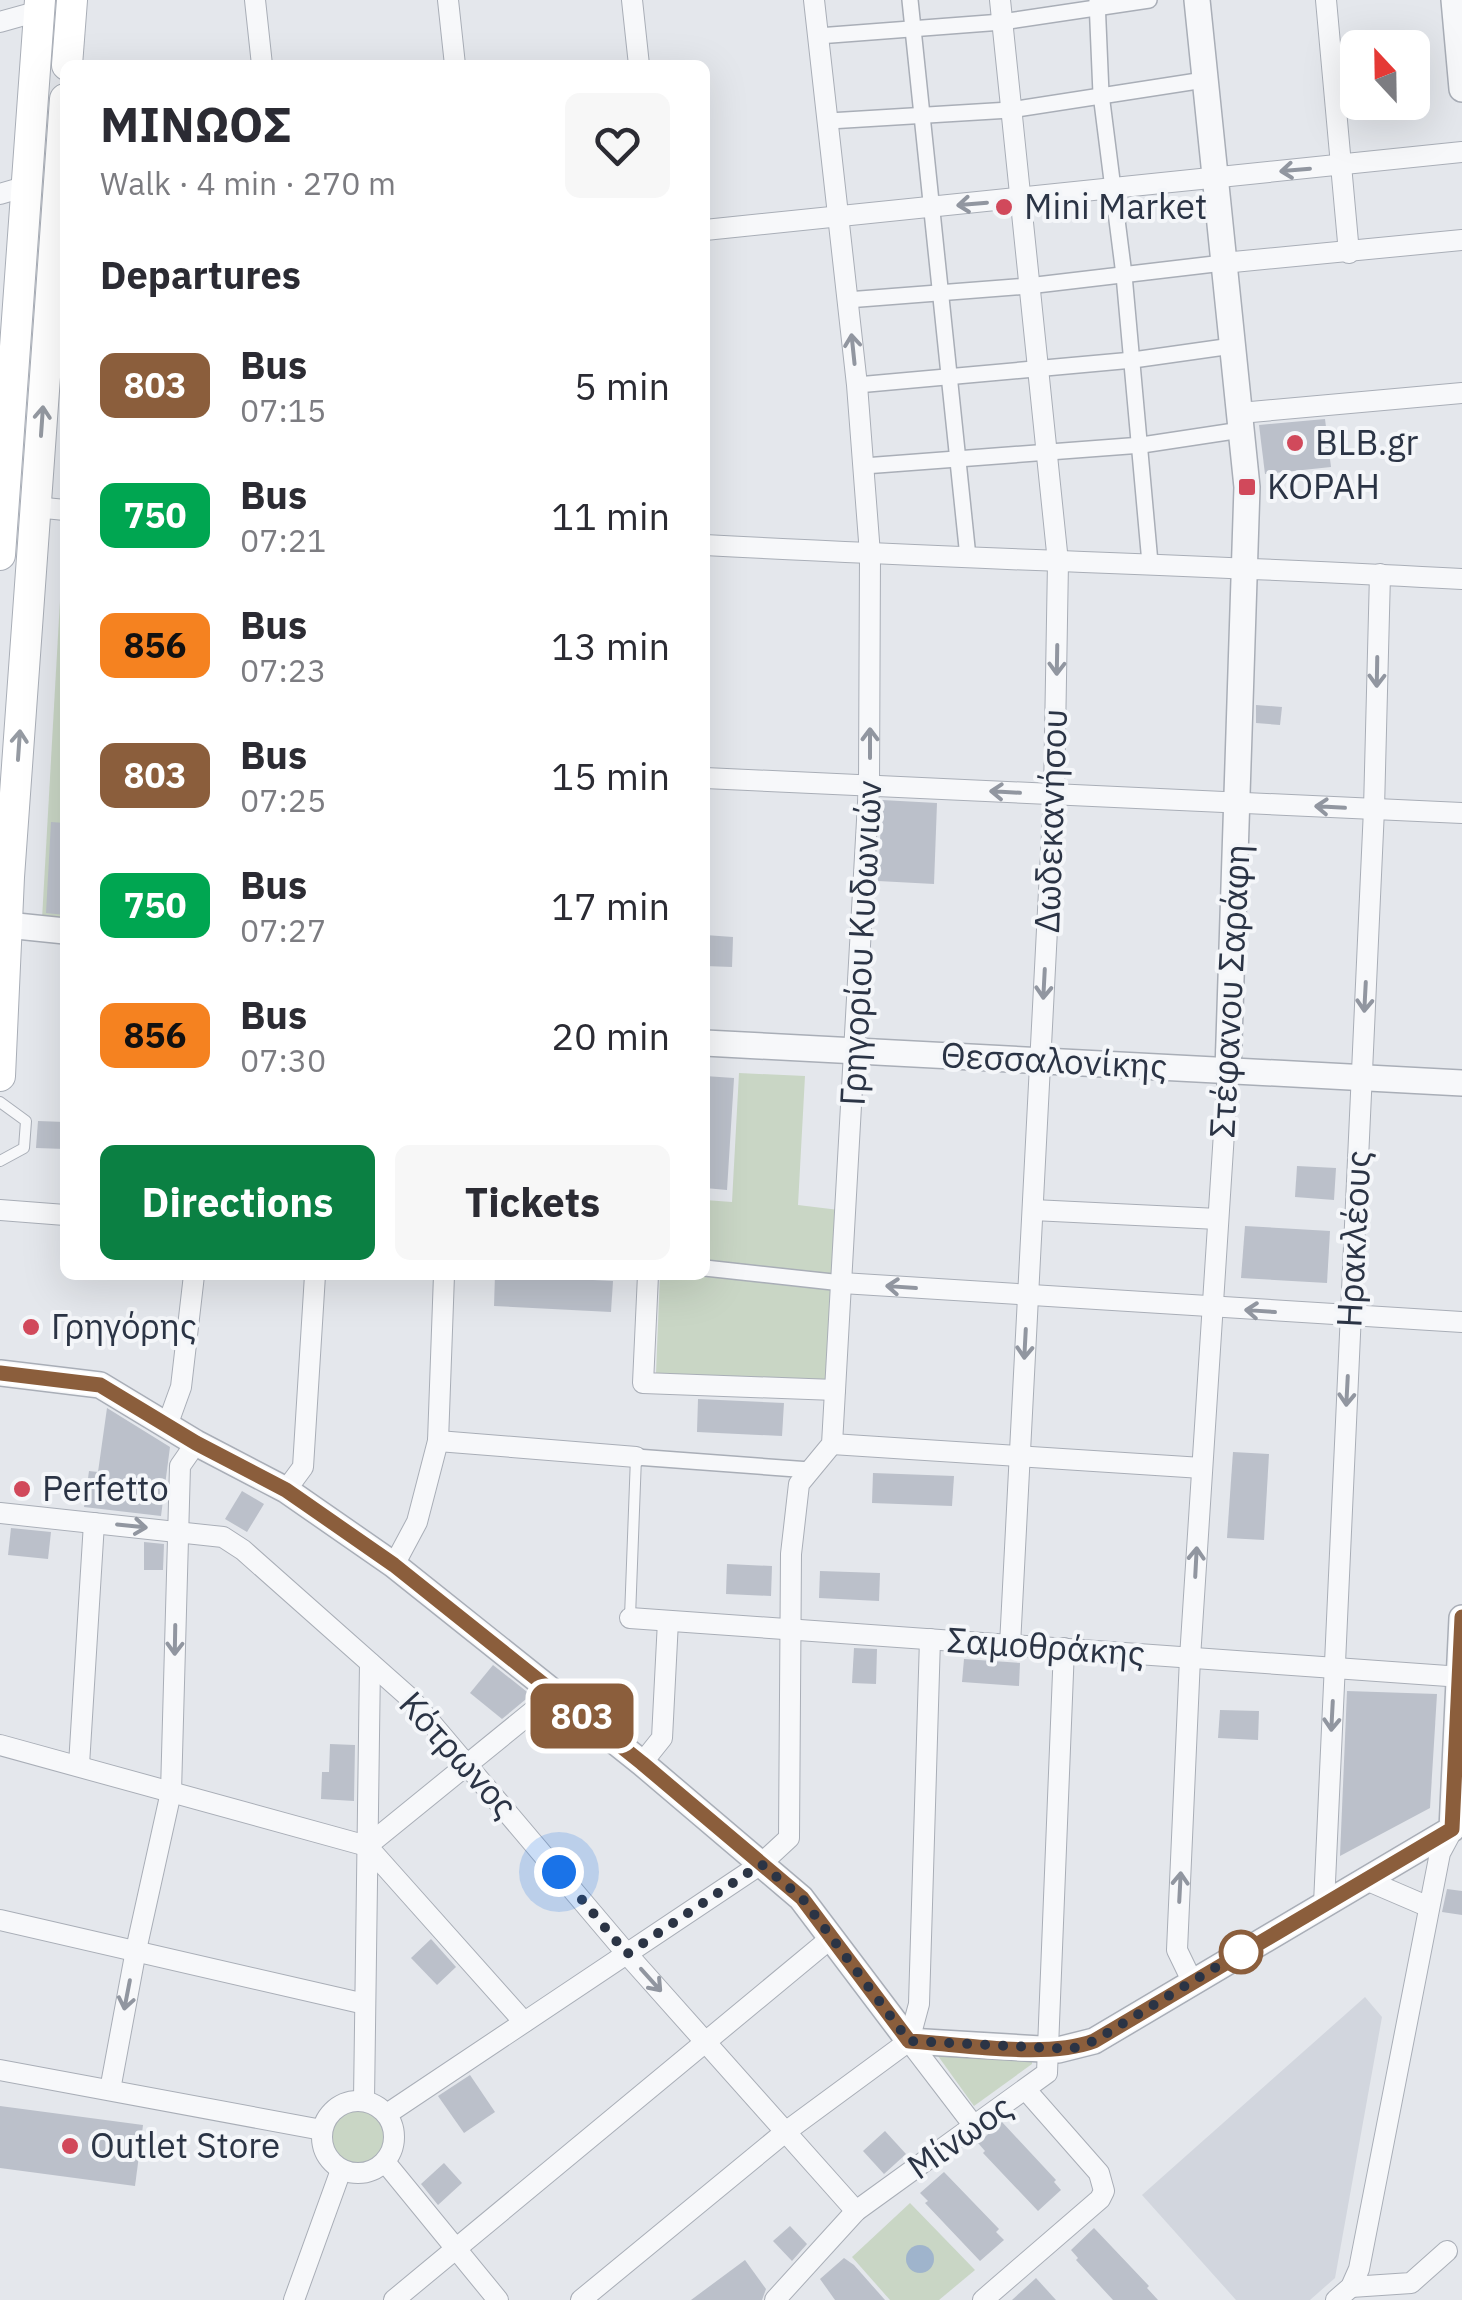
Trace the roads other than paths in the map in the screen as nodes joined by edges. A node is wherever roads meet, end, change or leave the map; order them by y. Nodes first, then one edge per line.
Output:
1 (72, 0) edge
2 (255, 0) edge
3 (448, 0) edge
4 (632, 0) edge
5 (814, 0) edge
6 (910, 0) edge
7 (1000, 0) edge
8 (1149, 0) edge
9 (1196, 0) edge
10 (1326, 0) edge
11 (1454, 0) edge
12 (1097, 4) edge
13 (39, 5) edge
14 (0, 22) edge
15 (1002, 22) junction
16 (914, 30) junction
17 (818, 36) junction
18 (68, 60) edge
19 (261, 60) edge
20 (455, 60) edge
21 (638, 60) edge
22 (1204, 80) junction
23 (1462, 88) edge
24 (1100, 94) junction
25 (1010, 110) junction
26 (924, 116) junction
27 (828, 121) junction
28 (1462, 152) edge
29 (1342, 166) junction
30 (1214, 178) junction
31 (1112, 187) junction
32 (13, 190) edge
33 (1018, 200) junction
34 (931, 208) junction
35 (838, 217) junction
36 (710, 230) edge
37 (1462, 240) edge
38 (60, 248) edge
39 (1350, 253) junction
40 (1223, 263) junction
41 (1124, 275) junction
42 (59, 278) edge
43 (1028, 286) junction
44 (940, 292) junction
45 (847, 300) junction
46 (1232, 346) junction
47 (1133, 360) junction
48 (1038, 369) junction
49 (949, 378) junction
50 (857, 385) junction
51 (1462, 392) edge
52 (1240, 422) junction
53 (5, 427) edge
54 (1142, 445) junction
55 (1047, 454) junction
56 (958, 461) junction
57 (864, 466) junction
58 (50, 508) edge
59 (710, 545) edge
60 (870, 554) junction
61 (0, 555) edge
62 (968, 558) junction
63 (1058, 562) junction
64 (1150, 564) junction
65 (1245, 566) junction
66 (1380, 574) junction
67 (1462, 579) edge
68 (710, 778) edge
69 (870, 785) junction
70 (1054, 794) junction
71 (1239, 803) junction
72 (1374, 809) junction
73 (1462, 813) edge
74 (5, 878) edge
75 (4, 920) edge
76 (60, 930) edge
77 (710, 1042) edge
78 (857, 1050) junction
79 (1040, 1060) junction
80 (1228, 1070) junction
81 (0, 1076) edge
82 (1362, 1078) junction
83 (1462, 1083) edge
84 (0, 1102) edge
85 (0, 1161) edge
86 (0, 1210) edge
87 (1033, 1210) junction
88 (60, 1215) edge
89 (1218, 1219) junction
90 (710, 1269) edge
91 (193, 1280) edge
92 (315, 1280) edge
93 (444, 1280) edge
94 (648, 1280) edge
95 (842, 1284) junction
96 (1028, 1296) junction
97 (1213, 1308) junction
98 (1351, 1317) junction
99 (1462, 1322) edge
100 (0, 1373) edge
101 (836, 1390) junction
102 (168, 1423) junction
103 (438, 1441) junction
104 (196, 1443) junction
105 (832, 1444) junction
106 (636, 1456) junction
107 (1019, 1456) junction
108 (1202, 1468) junction
109 (810, 1470) junction
110 (286, 1490) junction
111 (0, 1513) edge
112 (94, 1522) junction
113 (178, 1531) junction
114 (394, 1565) junction
115 (630, 1618) joint
116 (1462, 1618) edge
117 (668, 1621) junction
118 (792, 1630) junction
119 (930, 1639) junction
120 (1010, 1645) junction
121 (1064, 1648) junction
122 (1190, 1658) junction
123 (370, 1663) junction
124 (1335, 1667) junction
125 (1460, 1676) edge
126 (554, 1694) junction
127 (0, 1745) edge
128 (468, 1763) junction
129 (642, 1763) junction
130 (79, 1766) junction
131 (172, 1792) junction
132 (1457, 1826) edge
133 (367, 1846) junction
134 (761, 1864) junction
135 (1366, 1880) junction
136 (1324, 1904) junction
137 (1429, 1908) junction
138 (0, 1920) edge
139 (831, 1938) junction
140 (136, 1950) junction
141 (627, 1954) junction
142 (1192, 1981) junction
143 (365, 2004) junction
144 (524, 2022) junction
145 (707, 2041) junction
146 (909, 2041) junction
147 (1047, 2050) junction
148 (0, 2070) edge
149 (110, 2090) junction
150 (1026, 2090) junction
151 (364, 2100) junction
152 (387, 2114) junction
153 (974, 2126) junction
154 (322, 2130) junction
155 (784, 2133) junction
156 (385, 2162) junction
157 (341, 2170) junction
158 (856, 2211) junction
159 (455, 2247) junction
160 (1447, 2252) dead end
161 (1344, 2293) edge
162 (294, 2300) edge
163 (394, 2300) edge
164 (498, 2300) edge
165 (582, 2300) edge
166 (775, 2300) edge
167 (983, 2300) edge

1 - 18 main road
2 - 19 street
3 - 20 street
4 - 21 street
5 - 17 street, Γρηγορίου Κυδωνιών
6 - 16 street
7 - 15 street, Δωδεκανήσου
8 - 12 street
9 - 22 street, Στέφανου Σαράφη
10 - 29 street
11 - 23 street
12 - 15 street
12 - 24 street
13 - 14 street
13 - 32 main road
15 - 16 street
15 - 25 street, Δωδεκανήσου
16 - 17 street
16 - 26 street
17 - 27 street, Γρηγορίου Κυδωνιών
22 - 24 street
22 - 30 street, Στέφανου Σαράφη
24 - 25 street
24 - 31 street
25 - 26 street
25 - 33 street, Δωδεκανήσου
26 - 27 street
26 - 34 street
27 - 35 street, Γρηγορίου Κυδωνιών
28 - 29 street
29 -> 30 street
29 - 39 street
30 - 31 street
30 - 40 street, Στέφανου Σαράφη
31 - 33 street
31 - 41 street
32 - 53 main road
33 -> 34 street
33 - 43 street, Δωδεκανήσου
34 - 35 street
34 - 44 street
35 - 36 street
35 - 45 street, Γρηγορίου Κυδωνιών
37 - 39 street
38 - 42 main road
39 - 40 street
40 - 41 street
40 - 46 street, Στέφανου Σαράφη
41 - 43 street
41 - 47 street
58 -> 42 main road
43 - 44 street
43 - 48 street, Δωδεκανήσου
44 - 45 street
44 - 49 street
50 -> 45 street, Γρηγορίου Κυδωνιών
46 - 47 street
46 - 52 street, Στέφανου Σαράφη
47 - 48 street
47 - 54 street
48 - 49 street
48 - 55 street, Δωδεκανήσου
49 - 50 street
49 - 56 street
50 - 57 street, Γρηγορίου Κυδωνιών
51 - 52 street
52 - 54 street
52 - 65 street, Στέφανου Σαράφη
53 - 61 main road
54 - 55 street
54 - 64 street
55 - 56 street
55 - 63 street, Δωδεκανήσου
56 - 57 street
56 - 62 street
57 - 60 street, Γρηγορίου Κυδωνιών
74 -> 58 main road
59 - 60 street
60 - 62 street
69 -> 60 street, Γρηγορίου Κυδωνιών
62 - 63 street
63 - 64 street
63 -> 70 street, Δωδεκανήσου
64 - 65 street
65 - 66 street
65 - 71 street, Στέφανου Σαράφη
66 - 67 street
66 -> 72 street, Ηρακλέους
68 - 69 street
70 -> 69 street
69 - 78 street, Γρηγορίου Κυδωνιών
70 - 71 street
70 -> 79 street, Δωδεκανήσου
72 -> 71 street
71 - 80 street, Στέφανου Σαράφη
72 - 73 street
72 -> 82 street, Ηρακλέους
74 - 75 main road
75 - 76 street
75 - 81 main road
77 - 78 street, Θεσσαλονίκης
78 - 79 street, Θεσσαλονίκης
78 - 95 street, Γρηγορίου Κυδωνιών
79 - 80 street, Θεσσαλονίκης
79 - 87 street, Δωδεκανήσου
80 - 82 street, Θεσσαλονίκης
80 - 89 street, Στέφανου Σαράφη
82 - 83 street, Θεσσαλονίκης
82 - 98 street, Ηρακλέους
84 - 85 lane
86 - 88 street
87 - 89 street
87 - 96 street, Δωδεκανήσου
89 - 97 street, Στέφανου Σαράφη
90 - 95 street
91 - 102 street
92 - 110 street
93 - 103 street
94 - 101 street
96 -> 95 street
95 - 101 street, Γρηγορίου Κυδωνιών
96 - 97 street
96 -> 107 street, Δωδεκανήσου
98 -> 97 street
97 - 108 street, Στέφανου Σαράφη
98 - 99 street
98 -> 124 street, Ηρακλέους
100 - 102 street
101 - 105 street, Γρηγορίου Κυδωνιών
102 - 104 street
103 - 106 street
103 - 114 street
104 - 110 street
104 - 113 street
105 - 107 street
105 - 109 street
106 - 109 street
106 - 115 lane
107 - 108 street
107 - 120 street, Δωδεκανήσου
122 -> 108 street, Στέφανου Σαράφη
109 - 118 street
110 - 114 street
111 - 112 street, Κότρωνος
112 -> 113 street, Κότρωνος
112 - 130 street
113 - 123 street, Κότρωνος
113 -> 131 street
114 - 126 street
115 - 117 street, Σαμοθράκης
116 - 125 street
117 - 118 street, Σαμοθράκης
117 - 129 street
118 - 119 street, Σαμοθράκης
118 - 134 street
119 - 120 street, Σαμοθράκης
119 - 146 street
120 - 121 street, Σαμοθράκης
121 - 122 street, Σαμοθράκης
121 - 147 street
122 - 124 street, Σαμοθράκης
142 -> 122 street, Στέφανου Σαράφη
123 - 128 street, Κότρωνος
123 - 133 street
124 - 125 street, Σαμοθράκης
124 -> 136 street, Ηρακλέους
125 - 132 street
126 - 128 street
126 - 129 street
127 - 130 street
128 - 133 street
128 - 141 street, Κότρωνος
129 - 134 street
130 - 131 street
131 - 133 street
131 - 140 street
132 - 135 street
132 - 137 street
133 - 143 street
133 - 144 street
134 - 139 street
134 - 141 street
135 - 136 street
135 - 137 street
136 - 142 street
137 - 161 street
138 - 140 street
139 - 145 street
139 - 146 street
140 - 143 street
140 -> 149 street
141 - 144 street
141 -> 145 street, Κότρωνος
142 - 147 street
143 - 151 street
144 - 152 street
145 - 155 street, Κότρωνος
145 - 159 street
146 - 147 street
146 - 153 street
146 - 155 street
147 - 150 street, Μίνωος
148 - 149 street
149 - 154 street
150 - 153 street, Μίνωος
150 - 167 street
151 - 152 street
151 - 154 street
152 - 156 street
153 - 158 street, Μίνωος
154 - 157 street
155 - 158 street, Κότρωνος
155 - 165 street
156 - 157 street
156 - 159 street
157 - 162 street
158 - 166 street, Μίνωος
159 - 163 street
159 - 164 street
160 - 161 street

